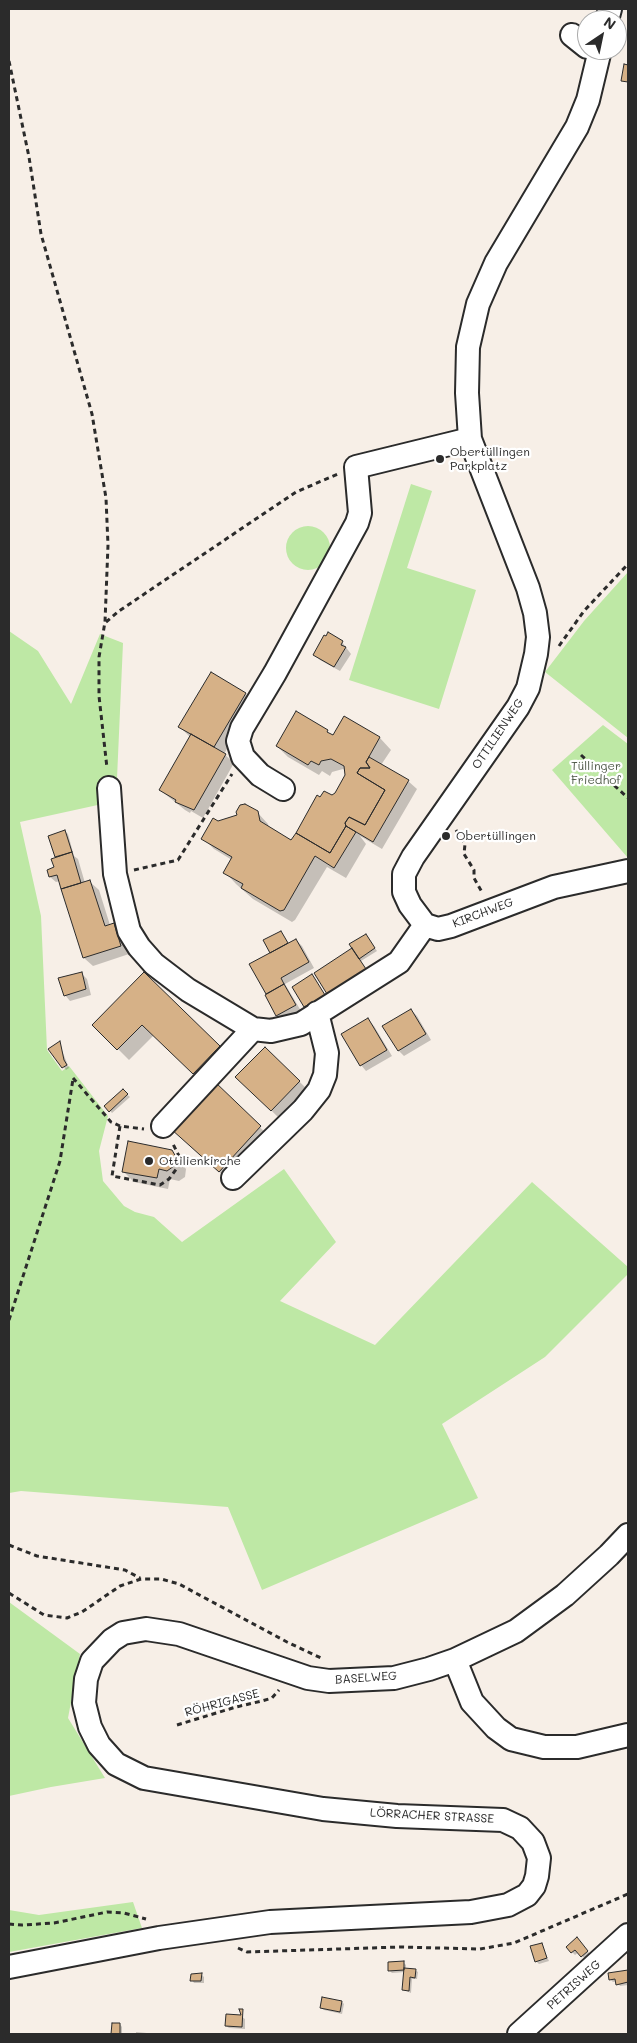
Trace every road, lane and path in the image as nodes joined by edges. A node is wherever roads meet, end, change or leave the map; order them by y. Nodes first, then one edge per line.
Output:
1 (590, 60) edge
2 (9, 61) edge
3 (470, 439) junction
4 (356, 467) junction
5 (628, 564) edge
6 (105, 622) junction
7 (558, 647) dead end
8 (581, 755) dead end
9 (243, 757) junction
10 (109, 788) joint
11 (283, 789) dead end
12 (628, 798) edge
13 (445, 812) junction
14 (628, 872) edge
15 (116, 874) junction
16 (481, 891) dead end
17 (426, 924) junction
18 (317, 1014) junction
19 (253, 1029) junction
20 (120, 1126) junction
21 (168, 1134) junction
22 (233, 1178) dead end
23 (9, 1320) edge
24 (628, 1534) edge
25 (9, 1545) edge
26 (141, 1579) dead end
27 (9, 1593) edge
28 (17, 1600) dead end
29 (103, 1649) joint
30 (454, 1660) junction
31 (287, 1672) junction
32 (177, 1724) dead end
33 (628, 1735) edge
34 (628, 1894) edge
35 (9, 1924) edge
36 (628, 1935) edge
37 (159, 1938) junction
38 (232, 1946) dead end
39 (9, 1967) edge
40 (519, 2034) edge

1 - 3 street, OTTILIENWEG
2 - 6 path
3 - 4 street
3 - 13 street, OTTILIENWEG
4 - 6 path
4 - 9 street
5 - 7 path
6 - 10 path
8 - 12 path
9 - 11 street
9 - 15 path
10 - 15 street
13 - 16 path
13 - 17 street, OTTILIENWEG
14 - 17 street, KIRCHWEG
15 - 19 street
17 - 18 street
18 - 19 street
18 - 22 street
19 - 21 street
20 - 21 path
20 - 21 path
20 - 23 path
24 - 30 street, BASELWEG
25 - 26 path
27 - 28 path
29 - 31 street, BASELWEG
29 - 37 street, LÖRRACHER STRASSE
30 - 31 street, BASELWEG
30 - 33 street
31 - 32 path, RÖHRIGASSE
34 - 38 path
35 - 37 path
36 - 40 street, PETRISWEG
37 - 39 street, LÖRRACHER STRASSE

